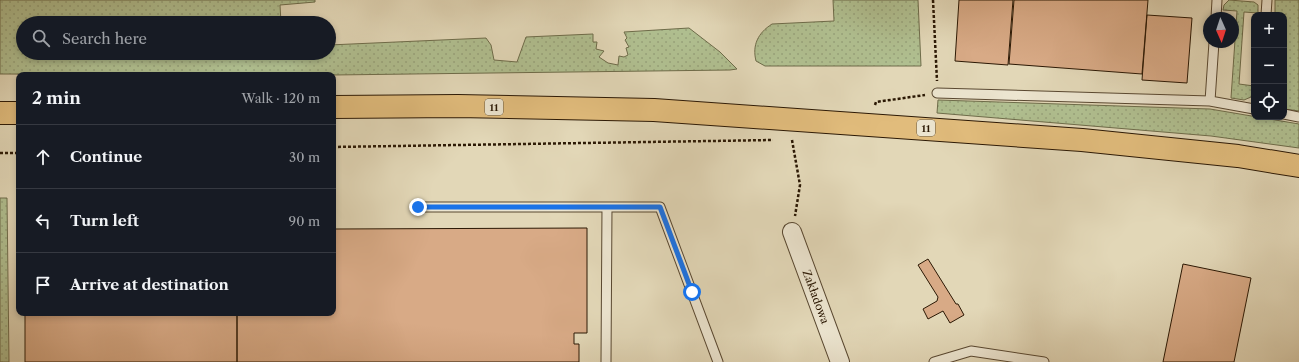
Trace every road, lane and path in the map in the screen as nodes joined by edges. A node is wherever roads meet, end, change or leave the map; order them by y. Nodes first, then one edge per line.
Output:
1 (1217, 0) edge
2 (1267, 0) edge
3 (1216, 12) edge
4 (1266, 12) edge
5 (1214, 48) edge
6 (937, 94) dead end
7 (1210, 101) junction
8 (336, 107) edge
9 (1251, 108) edge
10 (0, 113) edge
11 (16, 113) edge
12 (1287, 115) edge
13 (1299, 117) edge
14 (776, 140) dead end
15 (784, 140) dead end
16 (792, 140) dead end
17 (336, 147) edge
18 (0, 153) edge
19 (16, 153) edge
20 (1299, 166) edge
21 (418, 207) dead end
22 (607, 207) junction
23 (792, 232) dead end
24 (606, 362) edge
25 (718, 362) edge
26 (840, 362) edge
27 (934, 362) edge
28 (1044, 362) edge

1 - 3 lane
2 - 4 lane
5 - 7 lane
6 - 7 lane
7 - 9 lane
8 - 20 highway, 11
10 - 11 highway
12 - 13 lane
14 - 17 path
15 - 16 path
18 - 19 path
21 - 22 lane
22 - 24 lane
22 - 25 lane
23 - 26 street, Zakładowa
27 - 28 lane

